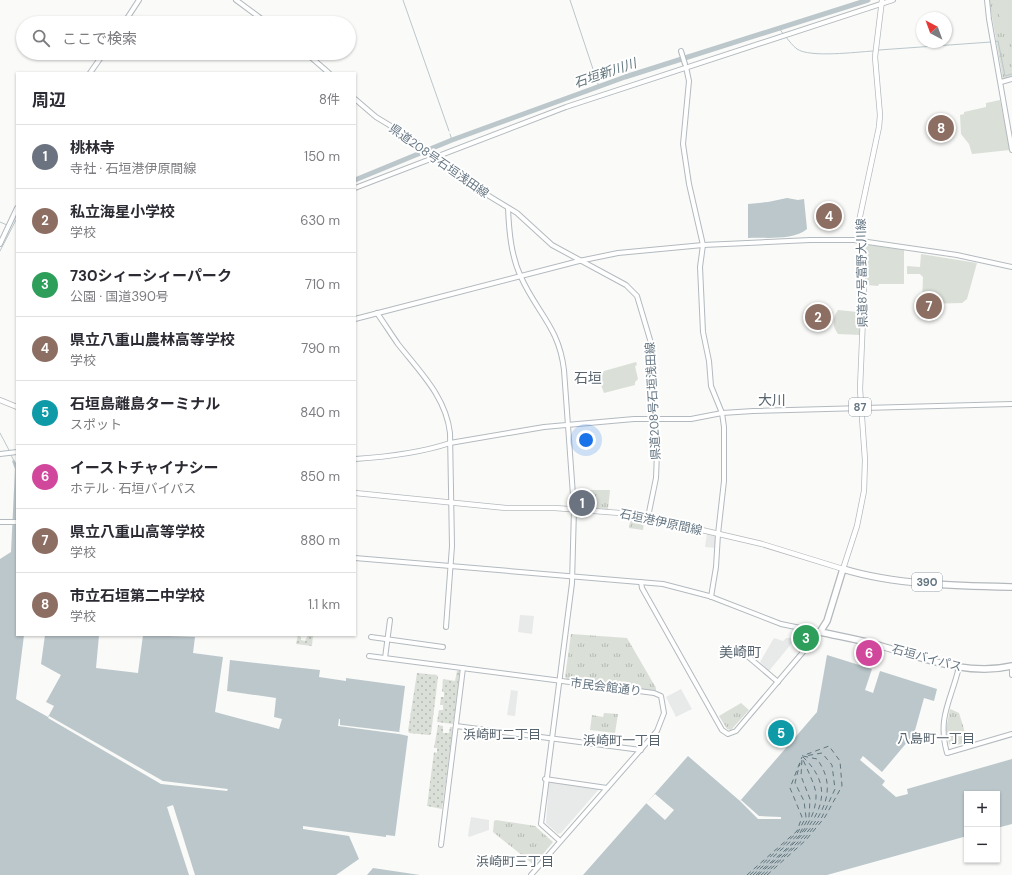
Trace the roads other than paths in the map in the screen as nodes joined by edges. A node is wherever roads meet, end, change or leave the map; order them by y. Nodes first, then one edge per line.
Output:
1 (140, 0) edge
2 (236, 0) edge
3 (893, 0) edge
4 (987, 0) edge
5 (882, 2) edge
6 (129, 16) edge
7 (257, 16) edge
8 (682, 51) dead end
9 (99, 60) edge
10 (314, 60) edge
11 (686, 65) junction
12 (91, 72) edge
13 (328, 72) edge
14 (1012, 79) edge
15 (1001, 82) junction
16 (356, 100) edge
17 (1012, 150) edge
18 (434, 157) junction
19 (356, 188) edge
20 (508, 208) junction
21 (16, 210) edge
22 (860, 241) junction
23 (0, 244) edge
24 (703, 245) junction
25 (579, 261) junction
26 (1012, 267) edge
27 (520, 276) junction
28 (377, 313) junction
29 (356, 319) edge
30 (0, 400) edge
31 (1012, 404) edge
32 (16, 407) edge
33 (860, 409) junction
34 (722, 413) junction
35 (653, 420) junction
36 (568, 425) junction
37 (450, 443) junction
38 (16, 452) edge
39 (0, 454) edge
40 (356, 459) edge
41 (356, 493) edge
42 (450, 503) junction
43 (574, 509) junction
44 (648, 516) junction
45 (0, 522) edge
46 (16, 522) edge
47 (718, 534) junction
48 (356, 558) edge
49 (451, 567) junction
50 (842, 569) junction
51 (572, 577) junction
52 (641, 582) junction
53 (1012, 587) edge
54 (711, 597) junction
55 (390, 620) dead end
56 (827, 621) junction
57 (446, 627) dead end
58 (806, 630) junction
59 (820, 632) junction
60 (833, 635) junction
61 (371, 637) dead end
62 (387, 640) junction
63 (809, 646) junction
64 (443, 647) dead end
65 (739, 649) dead end
66 (369, 656) dead end
67 (385, 658) junction
68 (1012, 666) edge
69 (959, 667) junction
70 (463, 668) junction
71 (1012, 675) edge
72 (558, 681) junction
73 (778, 682) junction
74 (456, 726) junction
75 (1012, 734) edge
76 (551, 738) junction
77 (641, 750) junction
78 (545, 779) junction
79 (607, 788) junction
80 (560, 841) junction
81 (441, 845) dead end
82 (531, 875) edge

1 - 6 street
2 - 7 street
3 - 5 street
4 - 15 street
5 - 11 street
5 - 22 main road, 県道87号富野大川線 / 87
8 - 11 street
9 - 12 street
10 - 13 street
11 - 18 street
11 - 24 street
14 - 15 street
15 - 17 street
16 - 18 street, 県道208号石垣浅田線
18 - 19 street
18 - 20 street, 県道208号石垣浅田線
20 - 25 street, 県道208号石垣浅田線
20 - 27 street
21 - 23 street
22 - 24 street
22 - 26 street
22 - 33 main road, 県道87号富野大川線 / 87
24 - 25 street
24 - 34 street
25 - 27 street
25 - 35 street, 県道208号石垣浅田線
27 - 28 street
27 - 36 street
28 - 29 street
28 - 37 street
30 - 32 main road
31 - 33 street
33 - 34 street
33 - 50 main road, 県道87号富野大川線 / 87
34 - 35 street
34 - 47 street
35 - 36 street
35 - 44 street, 県道208号石垣浅田線
36 - 37 street
36 - 43 street
37 - 40 street
37 - 42 street
38 - 39 street
41 - 42 main road, 石垣港伊原間線
42 - 43 main road, 石垣港伊原間線
42 - 49 street
43 - 44 main road, 石垣港伊原間線
43 - 51 street
44 - 47 main road, 石垣港伊原間線
45 - 46 street
47 - 50 main road, 石垣港伊原間線
47 - 54 street
48 - 49 street
49 - 51 street
49 - 57 street
50 - 53 highway, 390
50 - 56 highway
51 - 52 street
51 - 72 street
52 - 54 street
52 - 73 street
54 - 58 street
55 - 62 street
56 - 59 highway
56 - 60 highway
58 - 59 street
58 - 63 street
59 - 60 highway, 石垣バイパス
59 - 63 street
60 - 69 highway, 石垣バイパス
61 - 62 street
62 - 64 street
62 - 67 street
63 - 73 street
65 - 73 street
66 - 67 street, 市民会館通り
67 - 70 street, 市民会館通り
68 - 69 highway, 石垣バイパス
68 - 71 street
69 - 75 street
70 - 72 street, 市民会館通り
70 - 74 street
72 - 76 street
72 - 77 street, 市民会館通り
74 - 76 street
74 - 81 street
76 - 77 street
76 - 78 street
77 - 79 street
78 - 79 street
78 - 80 street
79 - 80 street
80 - 82 street

